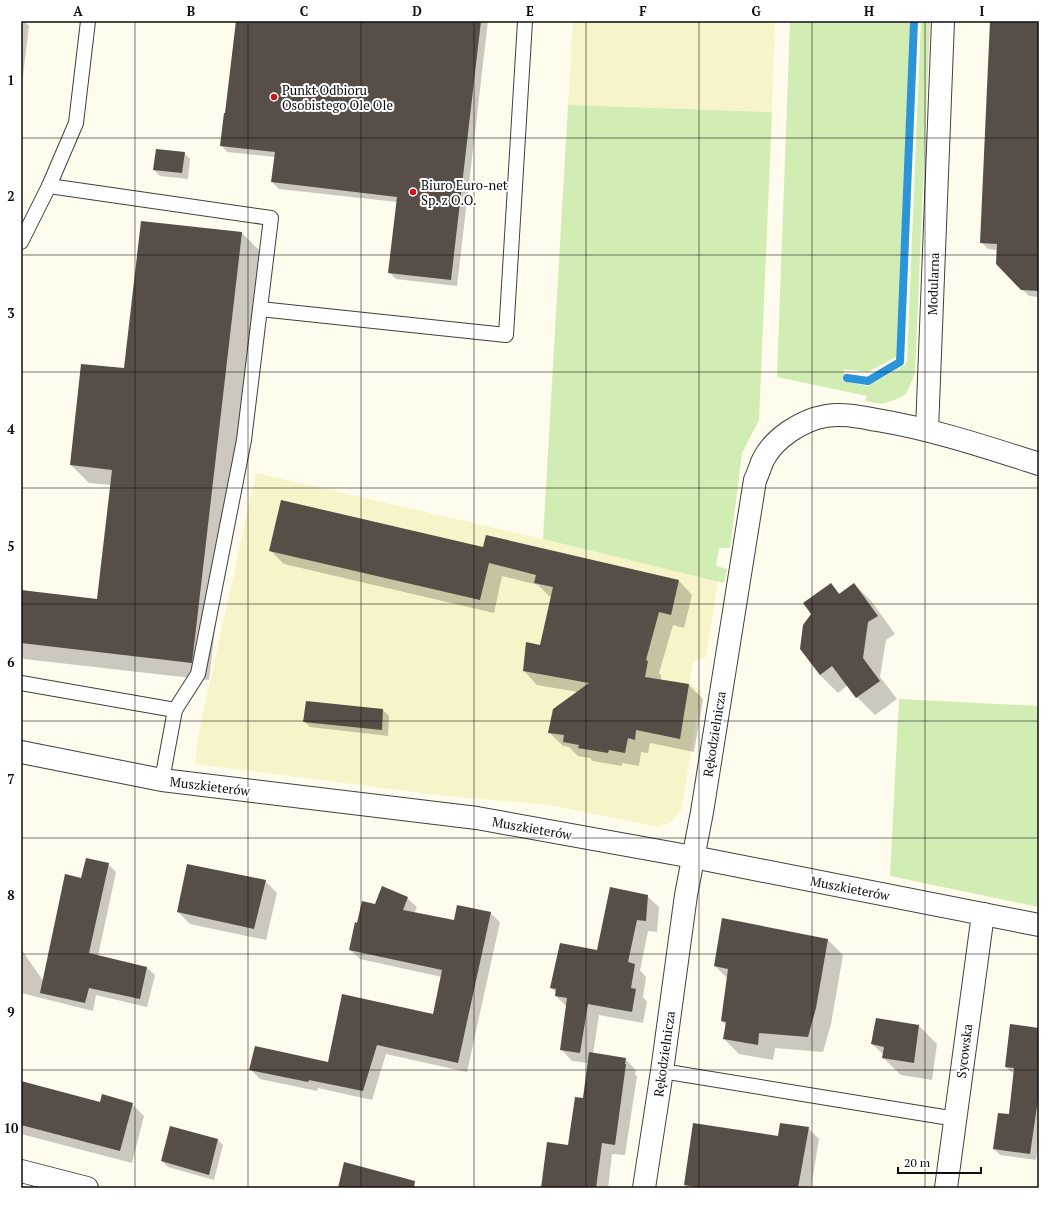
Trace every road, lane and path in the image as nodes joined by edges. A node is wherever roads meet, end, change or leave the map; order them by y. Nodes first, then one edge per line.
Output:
1 (88, 21) edge
2 (525, 21) edge
3 (944, 21) edge
4 (49, 186) junction
5 (21, 242) edge
6 (260, 309) junction
7 (927, 430) junction
8 (1039, 464) edge
9 (21, 683) edge
10 (176, 710) junction
11 (21, 752) edge
12 (162, 780) junction
13 (693, 857) junction
14 (983, 914) junction
15 (1039, 925) edge
16 (662, 1071) junction
17 (956, 1120) junction
18 (21, 1171) edge
19 (87, 1188) edge
20 (644, 1188) edge
21 (946, 1188) edge

1 - 4 lane
2 - 6 lane
3 - 7 street, Modularna
4 - 5 lane
4 - 6 lane
6 - 10 lane
7 - 8 street
7 - 13 street, Rękodzielnicza
9 - 10 lane
10 - 12 lane
11 - 12 street, Muszkieterów
12 - 13 street, Muszkieterów
13 - 14 street, Muszkieterów
13 - 16 street, Rękodzielnicza
14 - 15 street, Muszkieterów
14 - 17 street, Sycowska
16 - 17 lane
16 - 20 street, Rękodzielnicza
17 - 21 street, Sycowska
18 - 19 street

